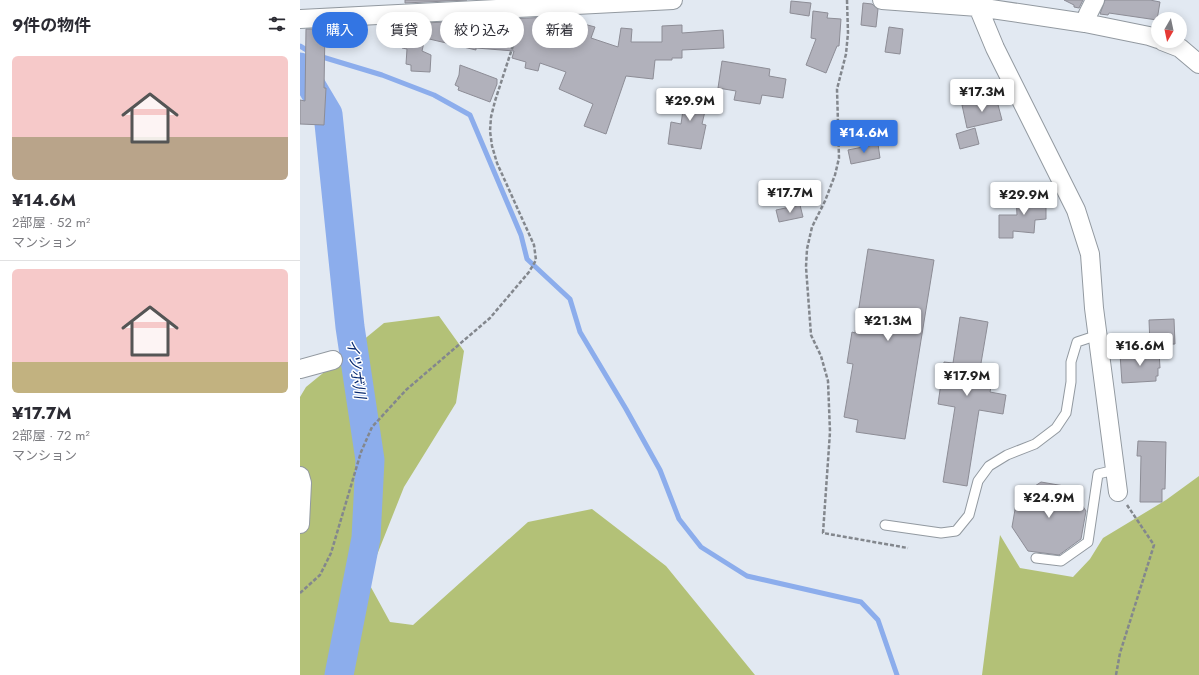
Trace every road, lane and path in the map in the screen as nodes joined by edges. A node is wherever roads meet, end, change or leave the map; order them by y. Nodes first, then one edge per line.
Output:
1 (673, 0) edge
2 (847, 0) edge
3 (882, 0) edge
4 (1095, 0) edge
5 (909, 1) edge
6 (618, 2) edge
7 (977, 3) edge
8 (531, 4) edge
9 (300, 19) edge
10 (1085, 23) junction
11 (1151, 37) edge
12 (1180, 48) edge
13 (1199, 64) edge
14 (1098, 335) junction
15 (333, 360) dead end
16 (300, 369) edge
17 (1115, 470) junction
18 (300, 476) edge
19 (1118, 492) joint
20 (300, 524) edge
21 (884, 524) dead end
22 (908, 548) dead end
23 (1036, 558) dead end
24 (300, 594) edge
25 (1116, 675) edge

1 - 6 street
2 - 22 path
3 - 5 street
4 - 10 street
5 - 7 street
6 - 8 street
7 - 10 street
7 - 14 street
8 - 9 street
8 - 24 path
10 - 11 street
12 - 13 street
14 - 17 street
14 - 21 lane
15 - 16 street
17 - 19 street
17 - 23 lane
18 - 20 street
19 - 25 path

